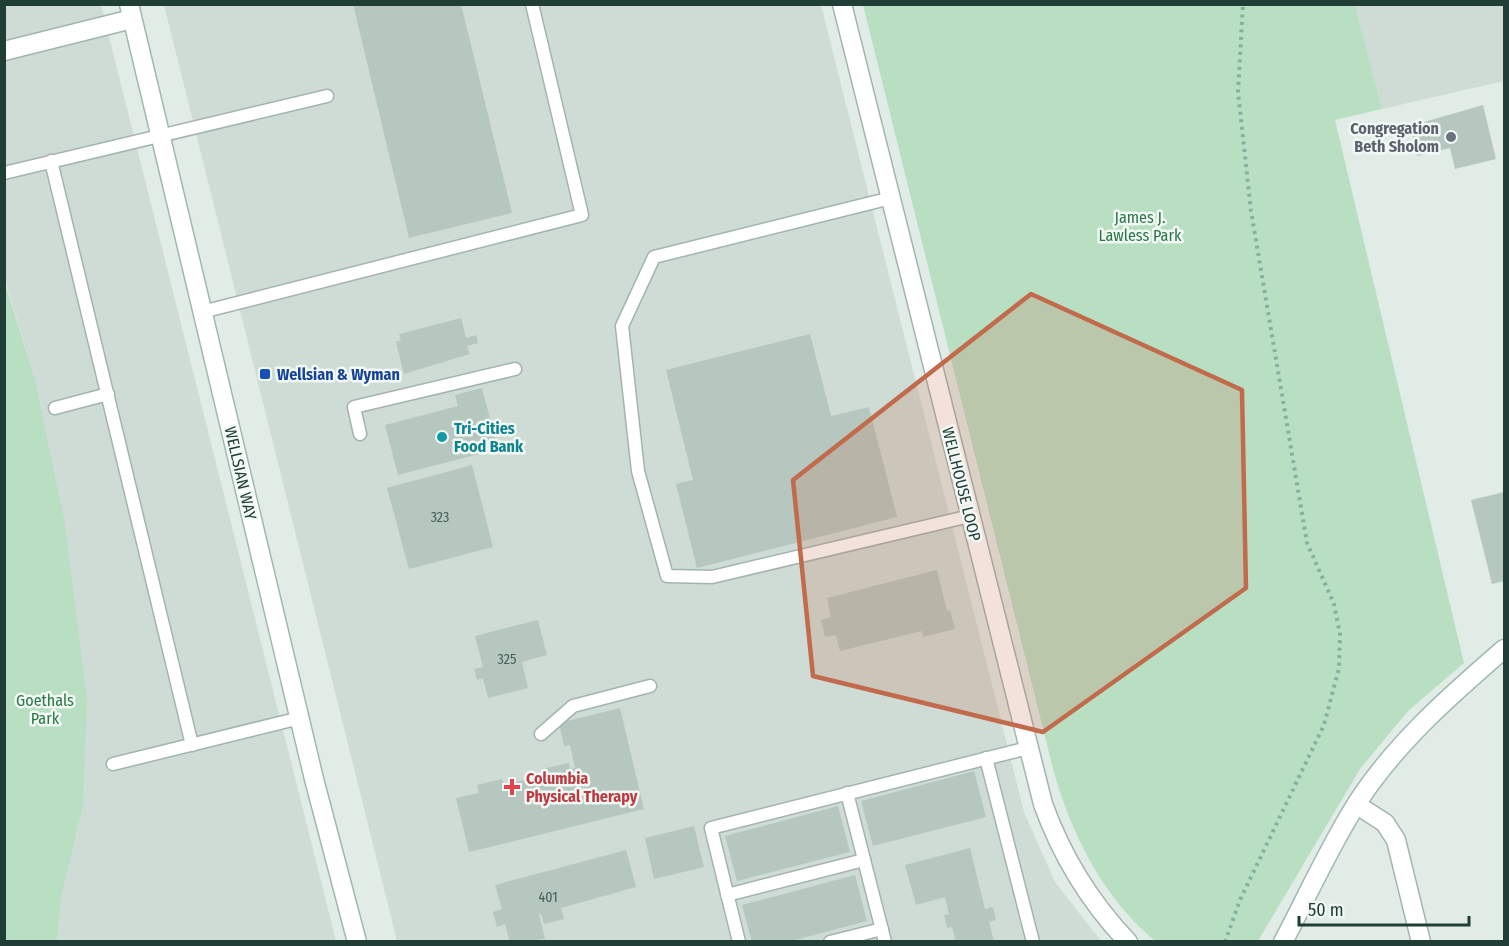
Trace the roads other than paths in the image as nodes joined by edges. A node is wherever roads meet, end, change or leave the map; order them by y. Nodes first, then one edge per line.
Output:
1 (532, 4) edge
2 (842, 4) edge
3 (130, 12) edge
4 (4, 51) edge
5 (327, 96) dead end
6 (160, 135) junction
7 (51, 161) junction
8 (4, 173) edge
9 (891, 198) junction
10 (202, 312) junction
11 (515, 369) dead end
12 (108, 394) junction
13 (55, 408) dead end
14 (360, 434) dead end
15 (970, 516) junction
16 (1504, 649) edge
17 (1504, 656) edge
18 (651, 686) dead end
19 (1461, 688) junction
20 (300, 718) junction
21 (541, 734) dead end
22 (192, 745) junction
23 (1028, 748) junction
24 (986, 758) junction
25 (113, 764) dead end
26 (847, 793) junction
27 (1357, 805) junction
28 (864, 860) junction
29 (728, 896) junction
30 (884, 935) edge
31 (357, 942) edge
32 (739, 942) edge
33 (830, 942) edge
34 (1033, 942) edge
35 (1128, 942) edge
36 (1283, 942) edge
37 (1421, 942) edge

1 - 10 lane
2 - 9 main road, WELLHOUSE LOOP
3 - 4 main road
3 - 6 main road, WELLSIAN WAY
5 - 6 lane
6 - 7 lane
6 - 10 main road, WELLSIAN WAY
7 - 8 lane
7 - 12 lane
9 - 15 main road, WELLHOUSE LOOP
9 - 15 lane
10 - 20 main road, WELLSIAN WAY
11 - 14 lane
12 - 13 lane
12 - 22 lane
15 - 23 main road, WELLHOUSE LOOP
16 - 19 main road
17 - 19 main road
18 - 21 lane
19 - 27 main road
20 - 22 lane
20 - 31 main road, WELLSIAN WAY
22 - 25 lane
23 - 24 lane
23 - 35 main road, WELLHOUSE LOOP
24 - 26 lane
24 - 34 lane
26 - 28 lane
26 - 29 lane
27 - 36 main road
27 - 37 main road
28 - 29 lane
28 - 30 lane
29 - 32 lane
30 - 33 lane

